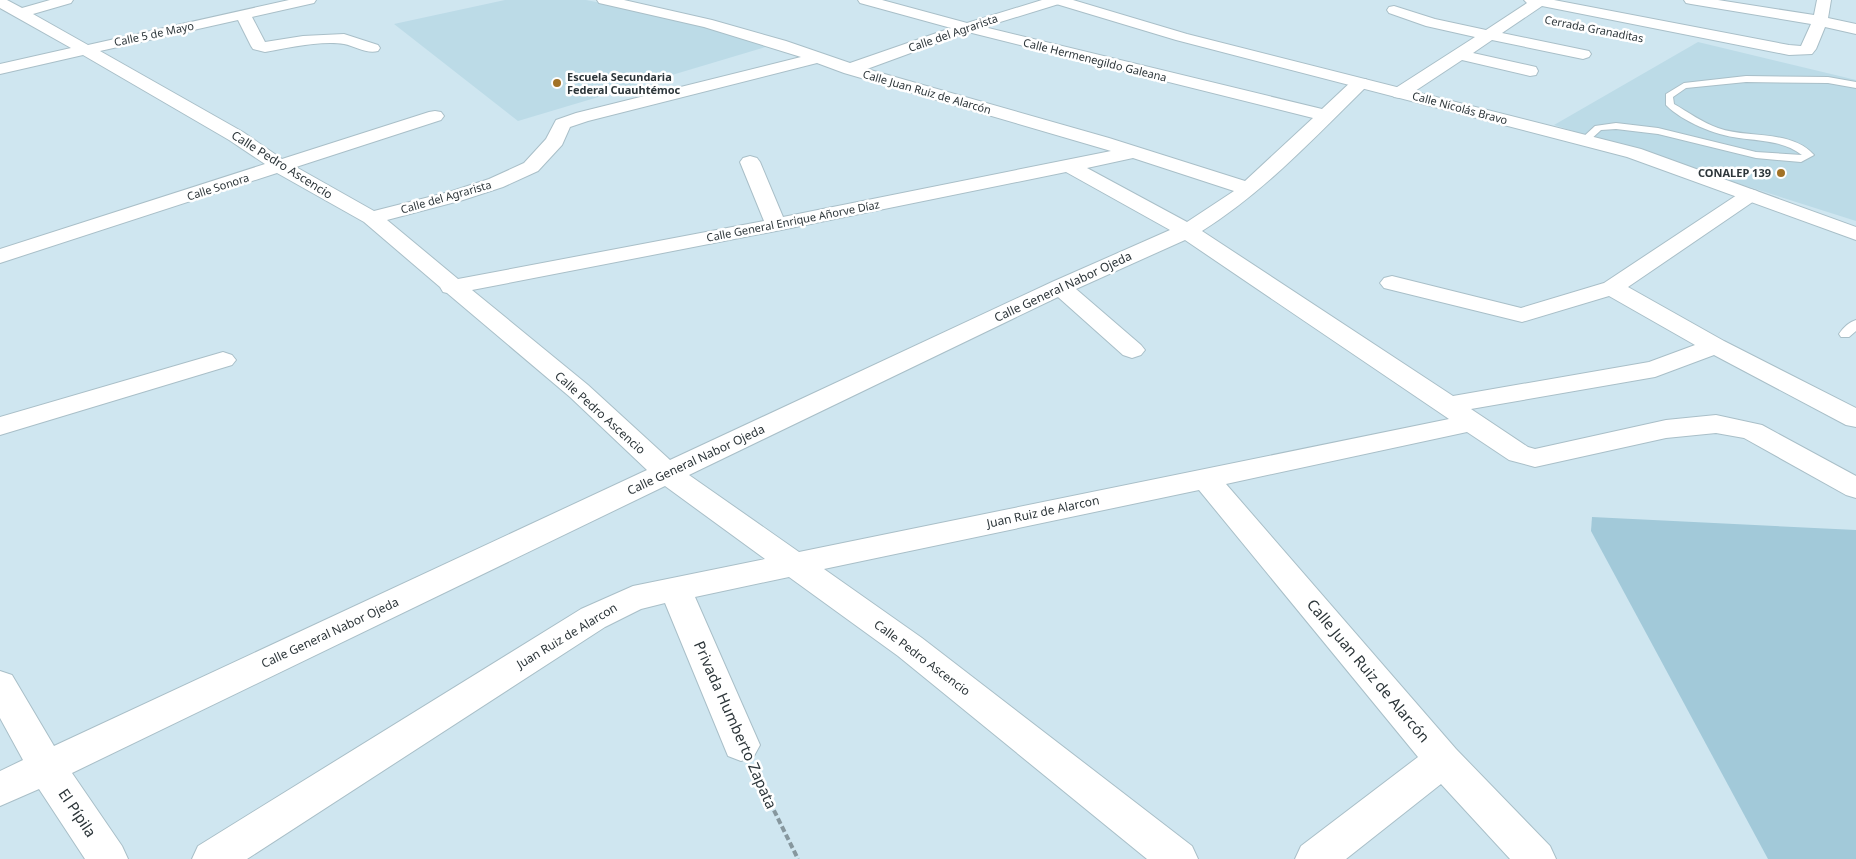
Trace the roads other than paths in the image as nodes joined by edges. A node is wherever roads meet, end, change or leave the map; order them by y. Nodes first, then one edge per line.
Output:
1 (66, 0) edge
2 (309, 0) edge
3 (604, 0) edge
4 (865, 0) edge
5 (1058, 0) edge
6 (1692, 0) edge
7 (1824, 0) edge
8 (1535, 1) edge
9 (10, 7) edge
10 (699, 8) dead end
11 (1394, 10) dead end
12 (1519, 14) junction
13 (243, 15) junction
14 (1538, 18) dead end
15 (1820, 20) junction
16 (707, 23) junction
17 (965, 28) junction
18 (1856, 29) edge
19 (1487, 34) junction
20 (372, 48) dead end
21 (86, 49) junction
22 (1458, 54) junction
23 (1583, 54) dead end
24 (817, 58) junction
25 (0, 68) edge
26 (850, 69) junction
27 (1530, 71) dead end
28 (1360, 83) junction
29 (1856, 85) edge
30 (1400, 93) junction
31 (1325, 115) junction
32 (435, 116) dead end
33 (1586, 140) junction
34 (1135, 152) junction
35 (750, 162) dead end
36 (281, 166) junction
37 (1070, 166) junction
38 (1249, 189) junction
39 (1750, 195) junction
40 (371, 218) junction
41 (776, 225) junction
42 (1187, 231) junction
43 (1856, 234) edge
44 (0, 256) edge
45 (1392, 284) dead end
46 (452, 286) junction
47 (1060, 287) junction
48 (1612, 288) junction
49 (1856, 324) edge
50 (1845, 334) dead end
51 (1716, 346) junction
52 (1132, 350) dead end
53 (223, 360) dead end
54 (1448, 405) junction
55 (1856, 419) edge
56 (1471, 423) junction
57 (0, 426) edge
58 (668, 474) junction
59 (1206, 479) junction
60 (1856, 488) edge
61 (792, 564) junction
62 (676, 590) junction
63 (0, 685) edge
64 (741, 745) road end
65 (1443, 760) junction
66 (46, 767) junction
67 (0, 789) edge
68 (108, 859) edge
69 (212, 859) edge
70 (1178, 859) edge
71 (1315, 859) edge
72 (1536, 859) edge

1 - 9 street
2 - 13 street, Calle 5 de Mayo
3 - 16 street, Calle Juan Ruiz de Alarcón
4 - 17 street, Calle Hermenegildo Galeana
5 - 17 street, Calle del Agrarista
5 - 28 street, Calle Nicolás Bravo
6 - 15 street
7 - 15 street
8 - 12 street
8 - 15 street
9 - 21 street, Calle Pedro Ascencio
10 - 16 street
11 - 19 street
12 - 14 street, Cerrada Granaditas
12 - 19 street
13 - 20 street
13 - 21 street, Calle 5 de Mayo
15 - 18 street
16 - 24 street, Calle Juan Ruiz de Alarcón
17 - 26 street, Calle del Agrarista
17 - 31 street, Calle Hermenegildo Galeana
19 - 22 street
19 - 23 street
21 - 25 street, Calle 5 de Mayo
21 - 36 street, Calle Pedro Ascencio
22 - 27 street
22 - 30 street
24 - 26 street, Calle Juan Ruiz de Alarcón
24 - 40 street, Calle del Agrarista
26 - 34 street, Calle Juan Ruiz de Alarcón
28 - 30 street, Calle Nicolás Bravo
28 - 31 street, Calle General Nabor Ojeda
29 - 33 lane
30 - 33 street, Calle Nicolás Bravo
31 - 38 street, Calle General Nabor Ojeda
32 - 36 street, Calle Sonora
33 - 39 street, Calle Nicolás Bravo
34 - 37 street, Calle General Enrique Añorve Díaz
34 - 38 street, Calle Juan Ruiz de Alarcón
35 - 41 street
36 - 40 street, Calle Pedro Ascencio
36 - 44 street, Calle Sonora
37 - 41 street, Calle General Enrique Añorve Díaz
37 - 42 street
38 - 42 street, Calle General Nabor Ojeda
39 - 43 street, Calle Nicolás Bravo
39 - 48 street
40 - 46 street, Calle Pedro Ascencio
41 - 46 street, Calle General Enrique Añorve Díaz
42 - 47 street, Calle General Nabor Ojeda
42 - 54 street
45 - 48 street
46 - 58 street, Calle Pedro Ascencio
47 - 52 street
47 - 58 street, Calle General Nabor Ojeda
48 - 51 street
49 - 50 lane
51 - 54 street
51 - 55 street
53 - 57 street
54 - 56 street
56 - 59 street, Juan Ruiz de Alarcon
56 - 60 street
58 - 61 street, Calle Pedro Ascencio
58 - 66 street, Calle General Nabor Ojeda
59 - 61 street, Juan Ruiz de Alarcon
59 - 65 street, Calle Juan Ruiz de Alarcón
61 - 62 street, Juan Ruiz de Alarcon
61 - 70 street, Calle Pedro Ascencio
62 - 64 street, Privada Humberto Zapata
62 - 69 street, Juan Ruiz de Alarcon
63 - 66 street, El Pípila
65 - 71 street
65 - 72 street, Calle Juan Ruiz de Alarcón
66 - 67 street, Calle General Nabor Ojeda
66 - 68 street, El Pípila

